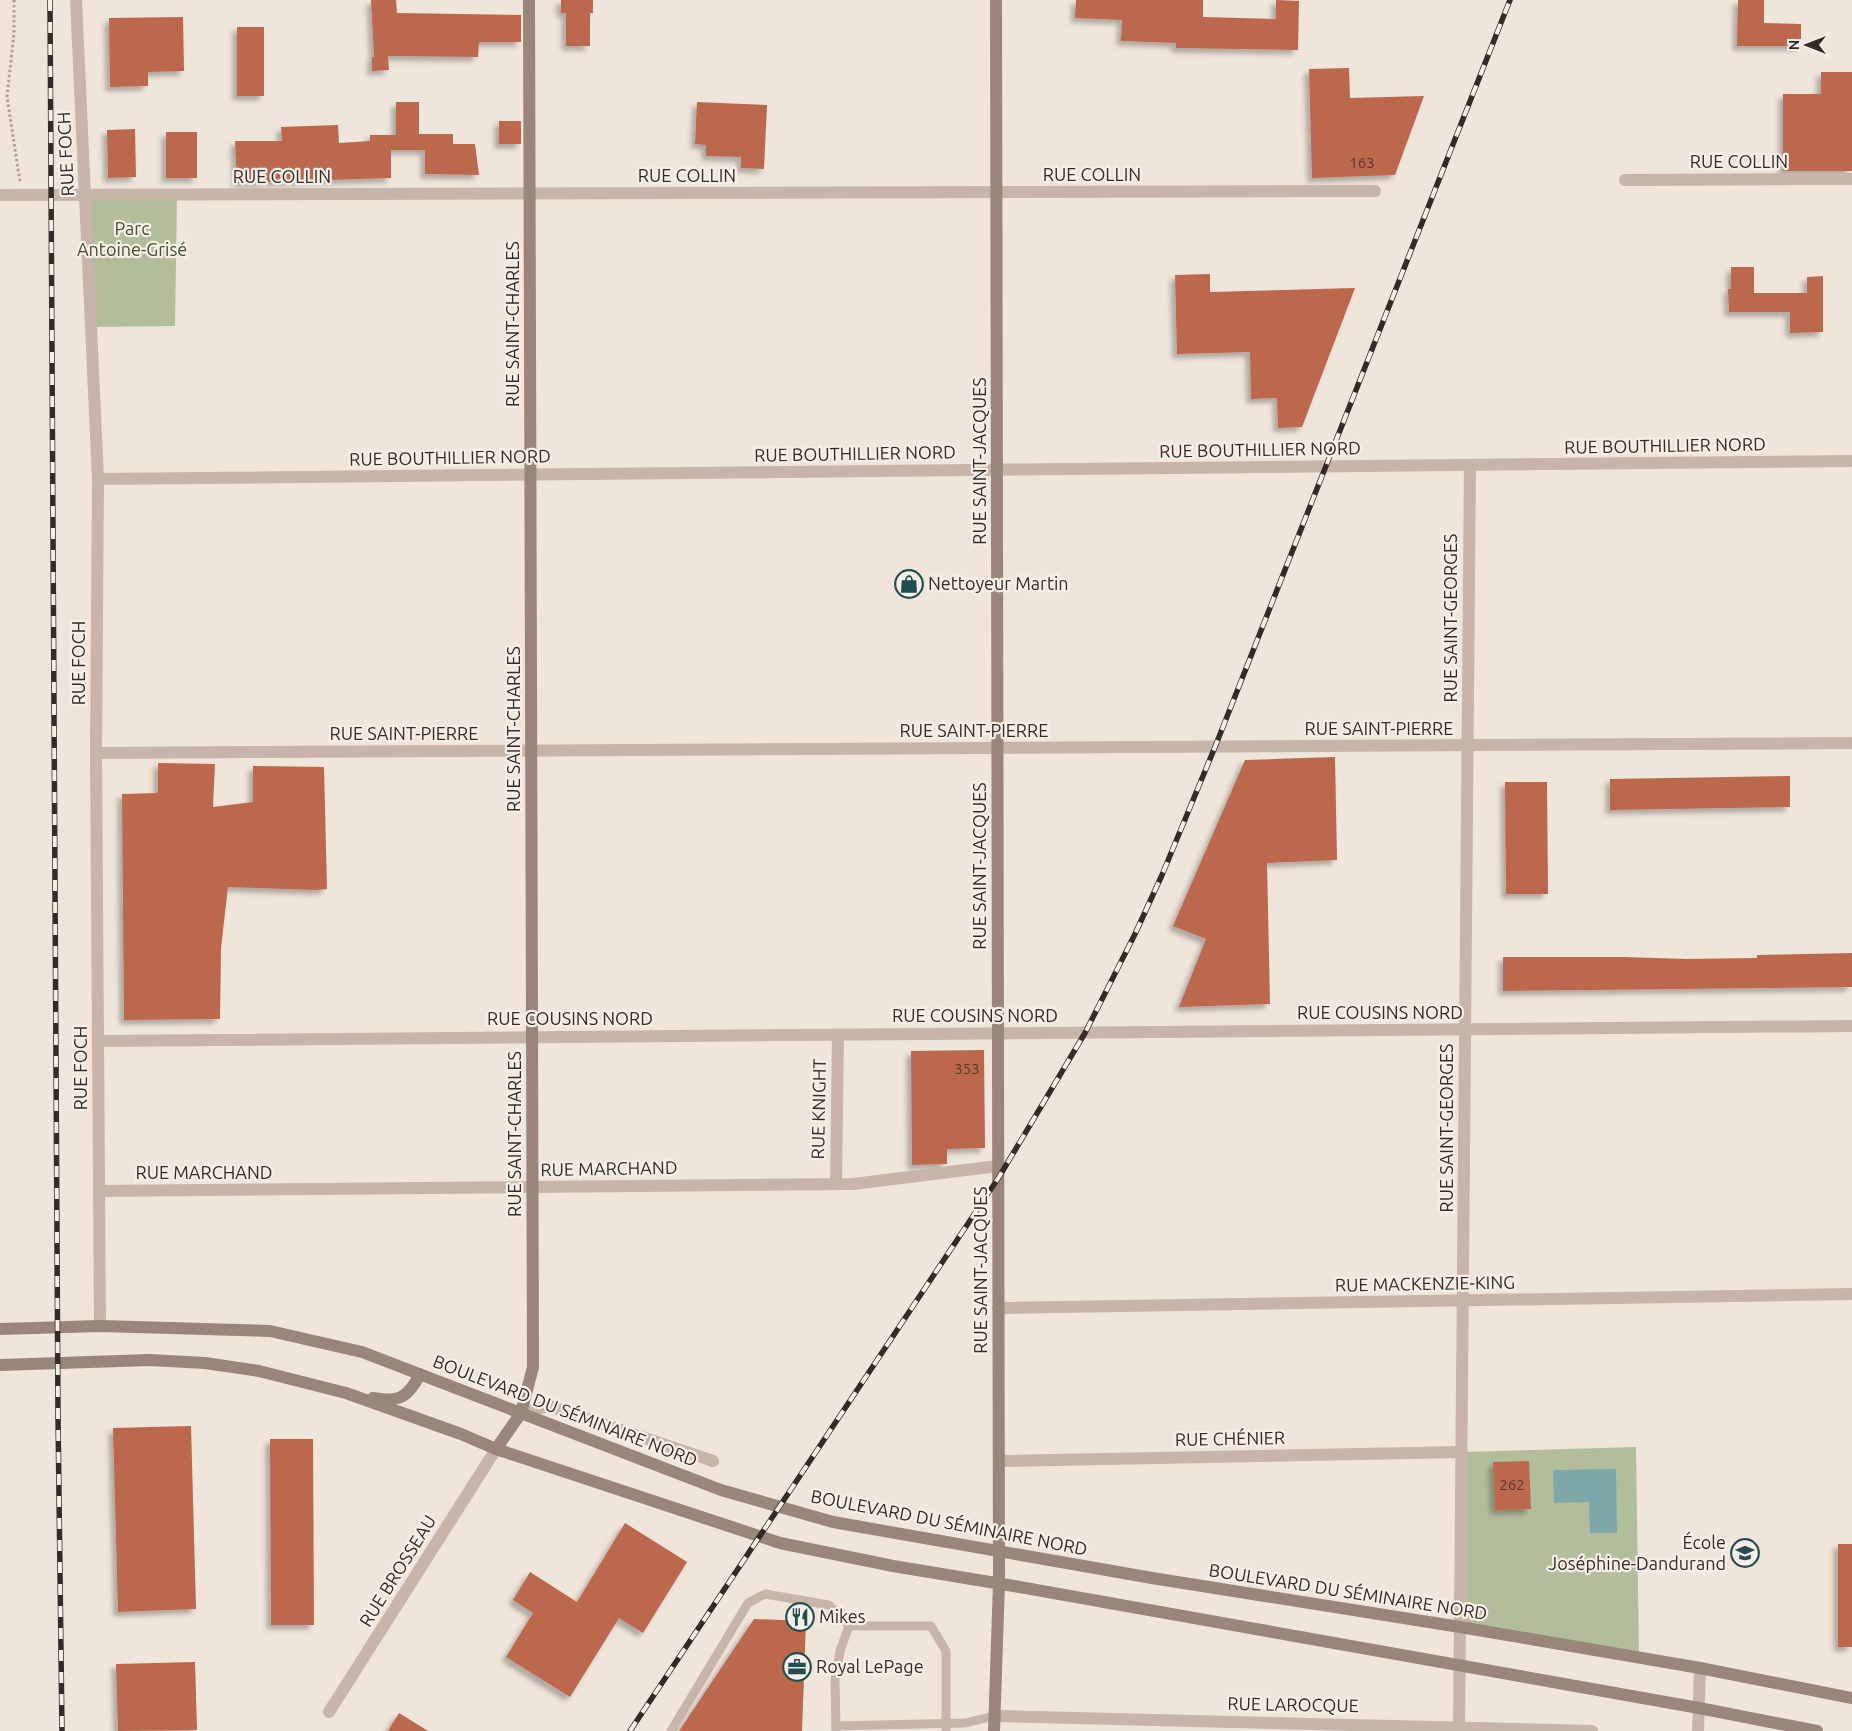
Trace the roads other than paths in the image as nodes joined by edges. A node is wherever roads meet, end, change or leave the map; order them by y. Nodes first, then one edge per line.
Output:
1 (76, 0) edge
2 (529, 0) edge
3 (996, 0) edge
4 (1852, 179) edge
5 (1625, 180) dead end
6 (1375, 191) dead end
7 (997, 192) junction
8 (530, 194) junction
9 (0, 195) edge
10 (85, 195) junction
11 (1852, 461) edge
12 (1470, 465) junction
13 (997, 470) junction
14 (530, 474) junction
15 (98, 479) junction
16 (1852, 743) edge
17 (1467, 746) junction
18 (998, 748) junction
19 (531, 751) junction
20 (96, 754) junction
21 (1852, 1026) edge
22 (1465, 1030) junction
23 (998, 1033) junction
24 (838, 1035) junction
25 (532, 1037) junction
26 (98, 1041) junction
27 (998, 1166) junction
28 (836, 1184) junction
29 (533, 1187) junction
30 (99, 1191) junction
31 (1852, 1294) edge
32 (1463, 1301) junction
33 (998, 1308) junction
34 (100, 1326) junction
35 (0, 1329) edge
36 (0, 1365) edge
37 (420, 1374) junction
38 (346, 1393) junction
39 (521, 1413) junction
40 (496, 1449) junction
41 (1462, 1452) junction
42 (713, 1461) dead end
43 (999, 1461) junction
44 (999, 1552) junction
45 (999, 1583) junction
46 (849, 1626) junction
47 (1460, 1627) junction
48 (1460, 1666) junction
49 (1700, 1668) junction
50 (1852, 1698) edge
51 (1699, 1708) junction
52 (329, 1712) dead end
53 (994, 1716) junction
54 (946, 1727) edge
55 (836, 1729) edge
56 (1459, 1729) edge
57 (671, 1731) edge
58 (994, 1731) edge
59 (1592, 1731) edge
60 (1698, 1731) edge
61 (1817, 1731) edge

1 - 10 street, RUE FOCH
2 - 8 main road, RUE SAINT-CHARLES
3 - 7 main road, RUE SAINT-JACQUES
4 - 5 street, RUE COLLIN
6 - 7 street, RUE COLLIN
7 - 8 street, RUE COLLIN
7 - 13 main road, RUE SAINT-JACQUES
8 - 10 street, RUE COLLIN
8 - 14 main road, RUE SAINT-CHARLES
9 - 10 street, RUE COLLIN
10 - 15 street, RUE FOCH
11 - 12 street, RUE BOUTHILLIER NORD
12 - 13 street, RUE BOUTHILLIER NORD
12 - 17 street, RUE SAINT-GEORGES
13 - 14 street, RUE BOUTHILLIER NORD
13 - 18 main road, RUE SAINT-JACQUES
14 - 15 street, RUE BOUTHILLIER NORD
14 - 19 main road, RUE SAINT-CHARLES
15 - 20 street, RUE FOCH
16 - 17 street, RUE SAINT-PIERRE
17 - 18 street, RUE SAINT-PIERRE
17 - 22 street, RUE SAINT-GEORGES
18 - 19 street, RUE SAINT-PIERRE
18 - 23 main road, RUE SAINT-JACQUES
19 - 20 street, RUE SAINT-PIERRE
19 - 25 main road, RUE SAINT-CHARLES
20 - 26 street, RUE FOCH
21 - 22 street, RUE COUSINS NORD
22 - 23 street, RUE COUSINS NORD
22 - 32 street, RUE SAINT-GEORGES
23 - 24 street, RUE COUSINS NORD
23 - 27 main road, RUE SAINT-JACQUES
24 - 25 street, RUE COUSINS NORD
24 - 28 street, RUE KNIGHT
25 - 26 street, RUE COUSINS NORD
25 - 29 main road, RUE SAINT-CHARLES
26 - 30 street, RUE FOCH
27 - 28 street, RUE MARCHAND
27 - 33 main road, RUE SAINT-JACQUES
28 - 29 street, RUE MARCHAND
29 - 30 street, RUE MARCHAND
29 - 39 main road, RUE SAINT-CHARLES
30 - 34 street, RUE FOCH
31 - 32 street, RUE MACKENZIE-KING
32 - 33 street, RUE MACKENZIE-KING
32 - 41 street, RUE SAINT-GEORGES
33 - 43 main road, RUE SAINT-JACQUES
34 - 35 main road, BOULEVARD DU SÉMINAIRE NORD
34 - 37 main road, BOULEVARD DU SÉMINAIRE NORD
36 - 38 main road
37 - 38 main road
37 - 39 main road, BOULEVARD DU SÉMINAIRE NORD
38 - 40 main road
39 - 40 main road, RUE SAINT-CHARLES
39 - 42 street
39 - 44 main road, BOULEVARD DU SÉMINAIRE NORD
40 - 45 main road
40 - 52 street, RUE BROSSEAU
41 - 43 street, RUE CHÉNIER
41 - 47 street, RUE SAINT-GEORGES
43 - 44 main road, RUE SAINT-JACQUES
44 - 45 main road, RUE SAINT-JACQUES
44 - 47 main road, BOULEVARD DU SÉMINAIRE NORD
45 - 48 main road
45 - 53 main road, RUE SAINT-JACQUES
46 - 54 lane
46 - 55 lane
46 - 57 lane
47 - 48 street, RUE SAINT-GEORGES
47 - 49 main road, BOULEVARD DU SÉMINAIRE NORD
48 - 51 main road
48 - 56 street, RUE SAINT-GEORGES
49 - 50 main road, BOULEVARD DU SÉMINAIRE NORD
49 - 51 street
51 - 60 street
51 - 61 main road
53 - 54 lane
53 - 56 street, RUE LAROCQUE
53 - 58 main road, RUE SAINT-JACQUES
54 - 55 lane
56 - 59 street, RUE LAROCQUE

